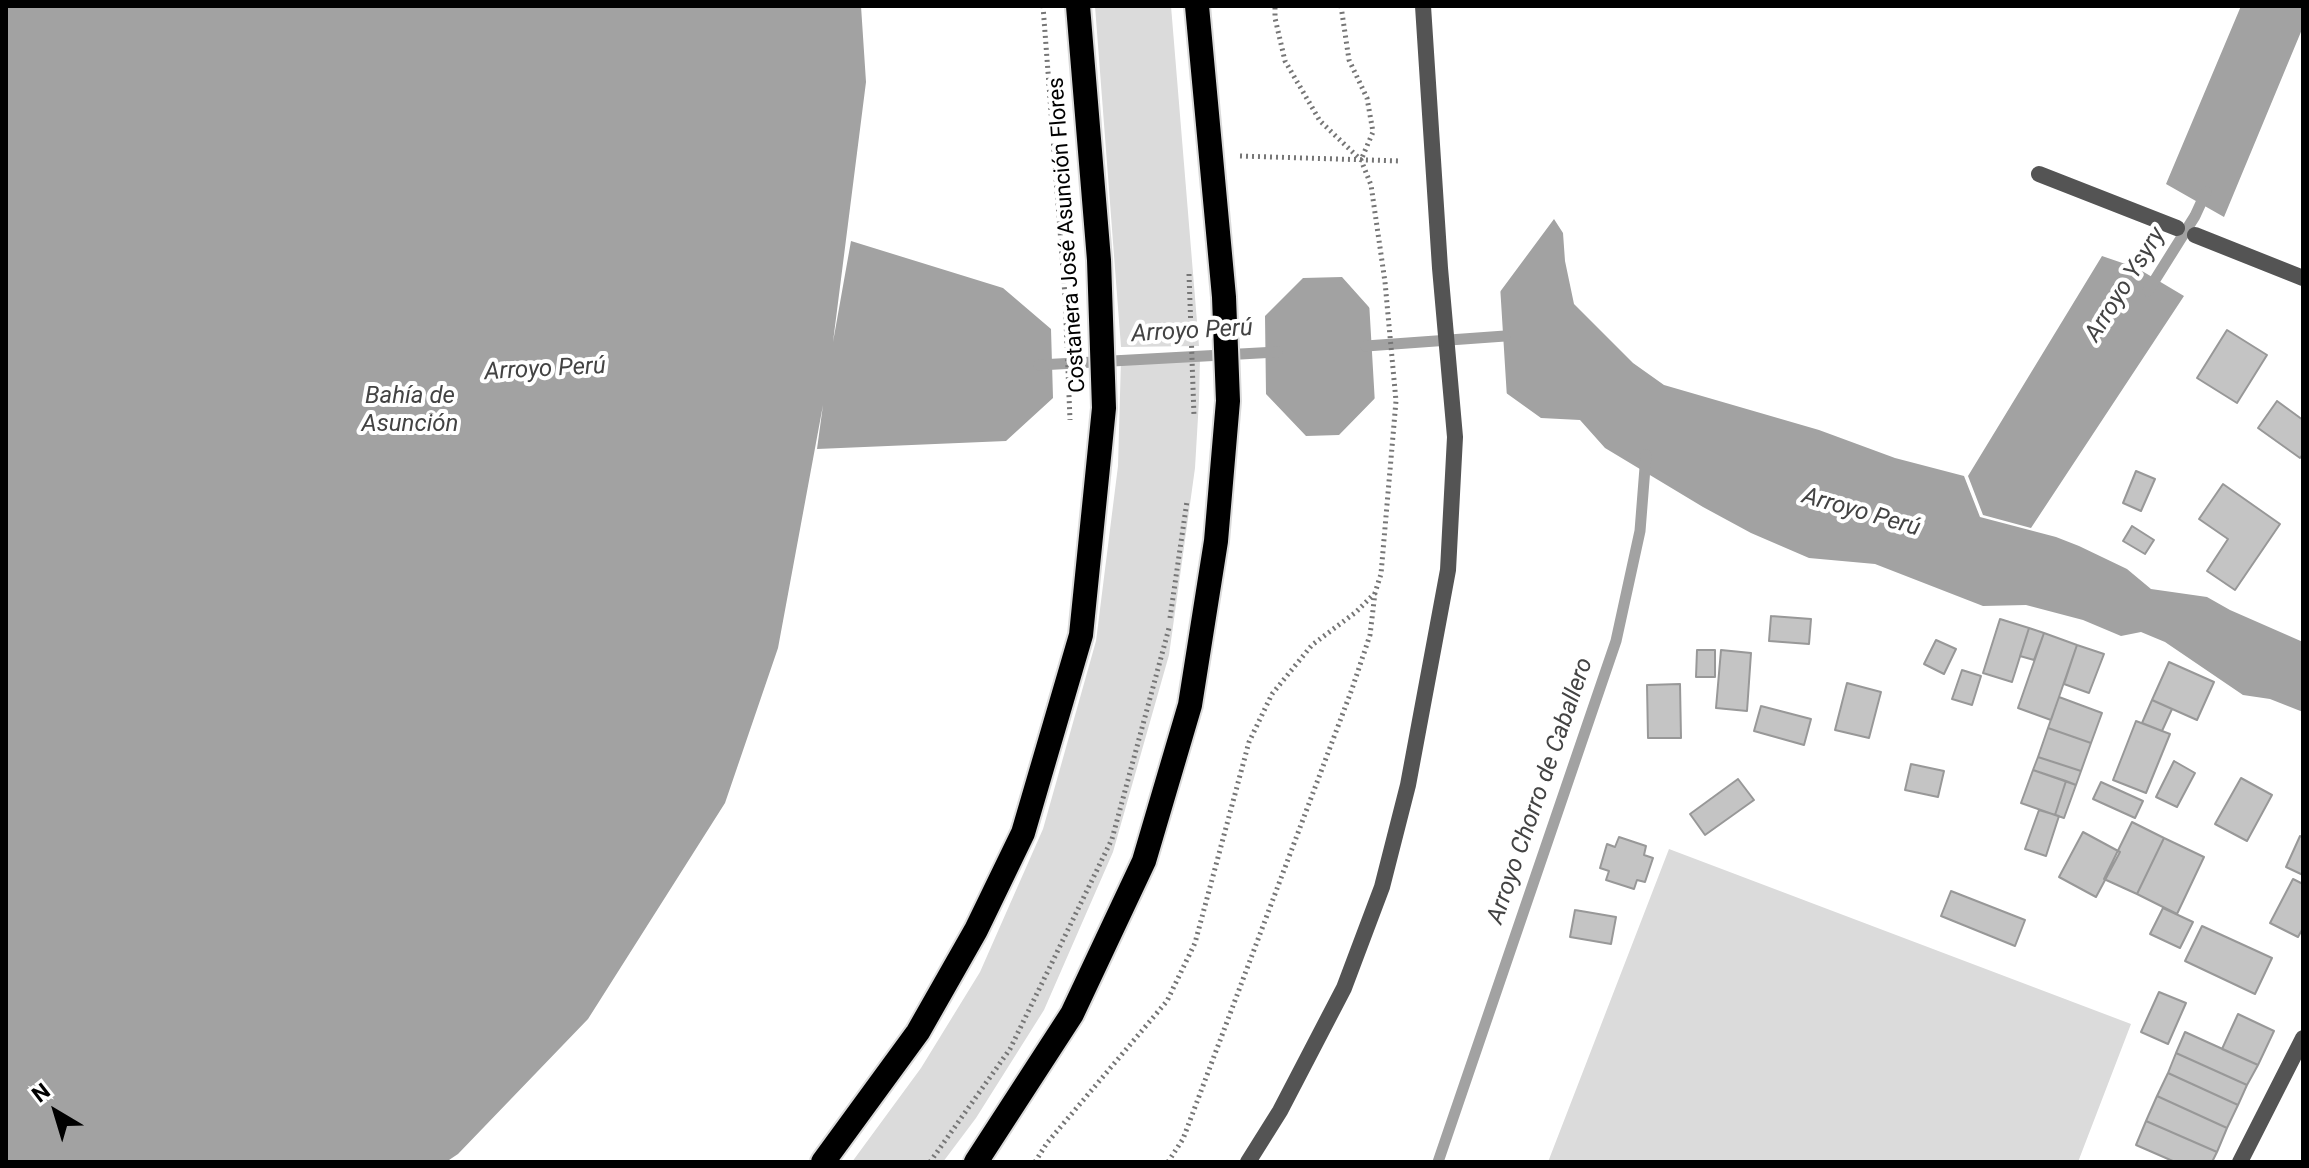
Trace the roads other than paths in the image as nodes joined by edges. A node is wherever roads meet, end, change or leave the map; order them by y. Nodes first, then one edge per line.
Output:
1 (1078, 6) edge
2 (1197, 6) edge
3 (1423, 6) edge
4 (2039, 174) dead end
5 (2177, 228) dead end
6 (2195, 235) dead end
7 (2303, 278) edge
8 (2303, 1038) edge
9 (823, 1162) edge
10 (976, 1162) edge
11 (1248, 1162) edge
12 (2240, 1162) edge

1 - 9 highway, Costanera José Asunción Flores
2 - 10 highway
3 - 11 street
4 - 5 street
6 - 7 street
8 - 12 street

